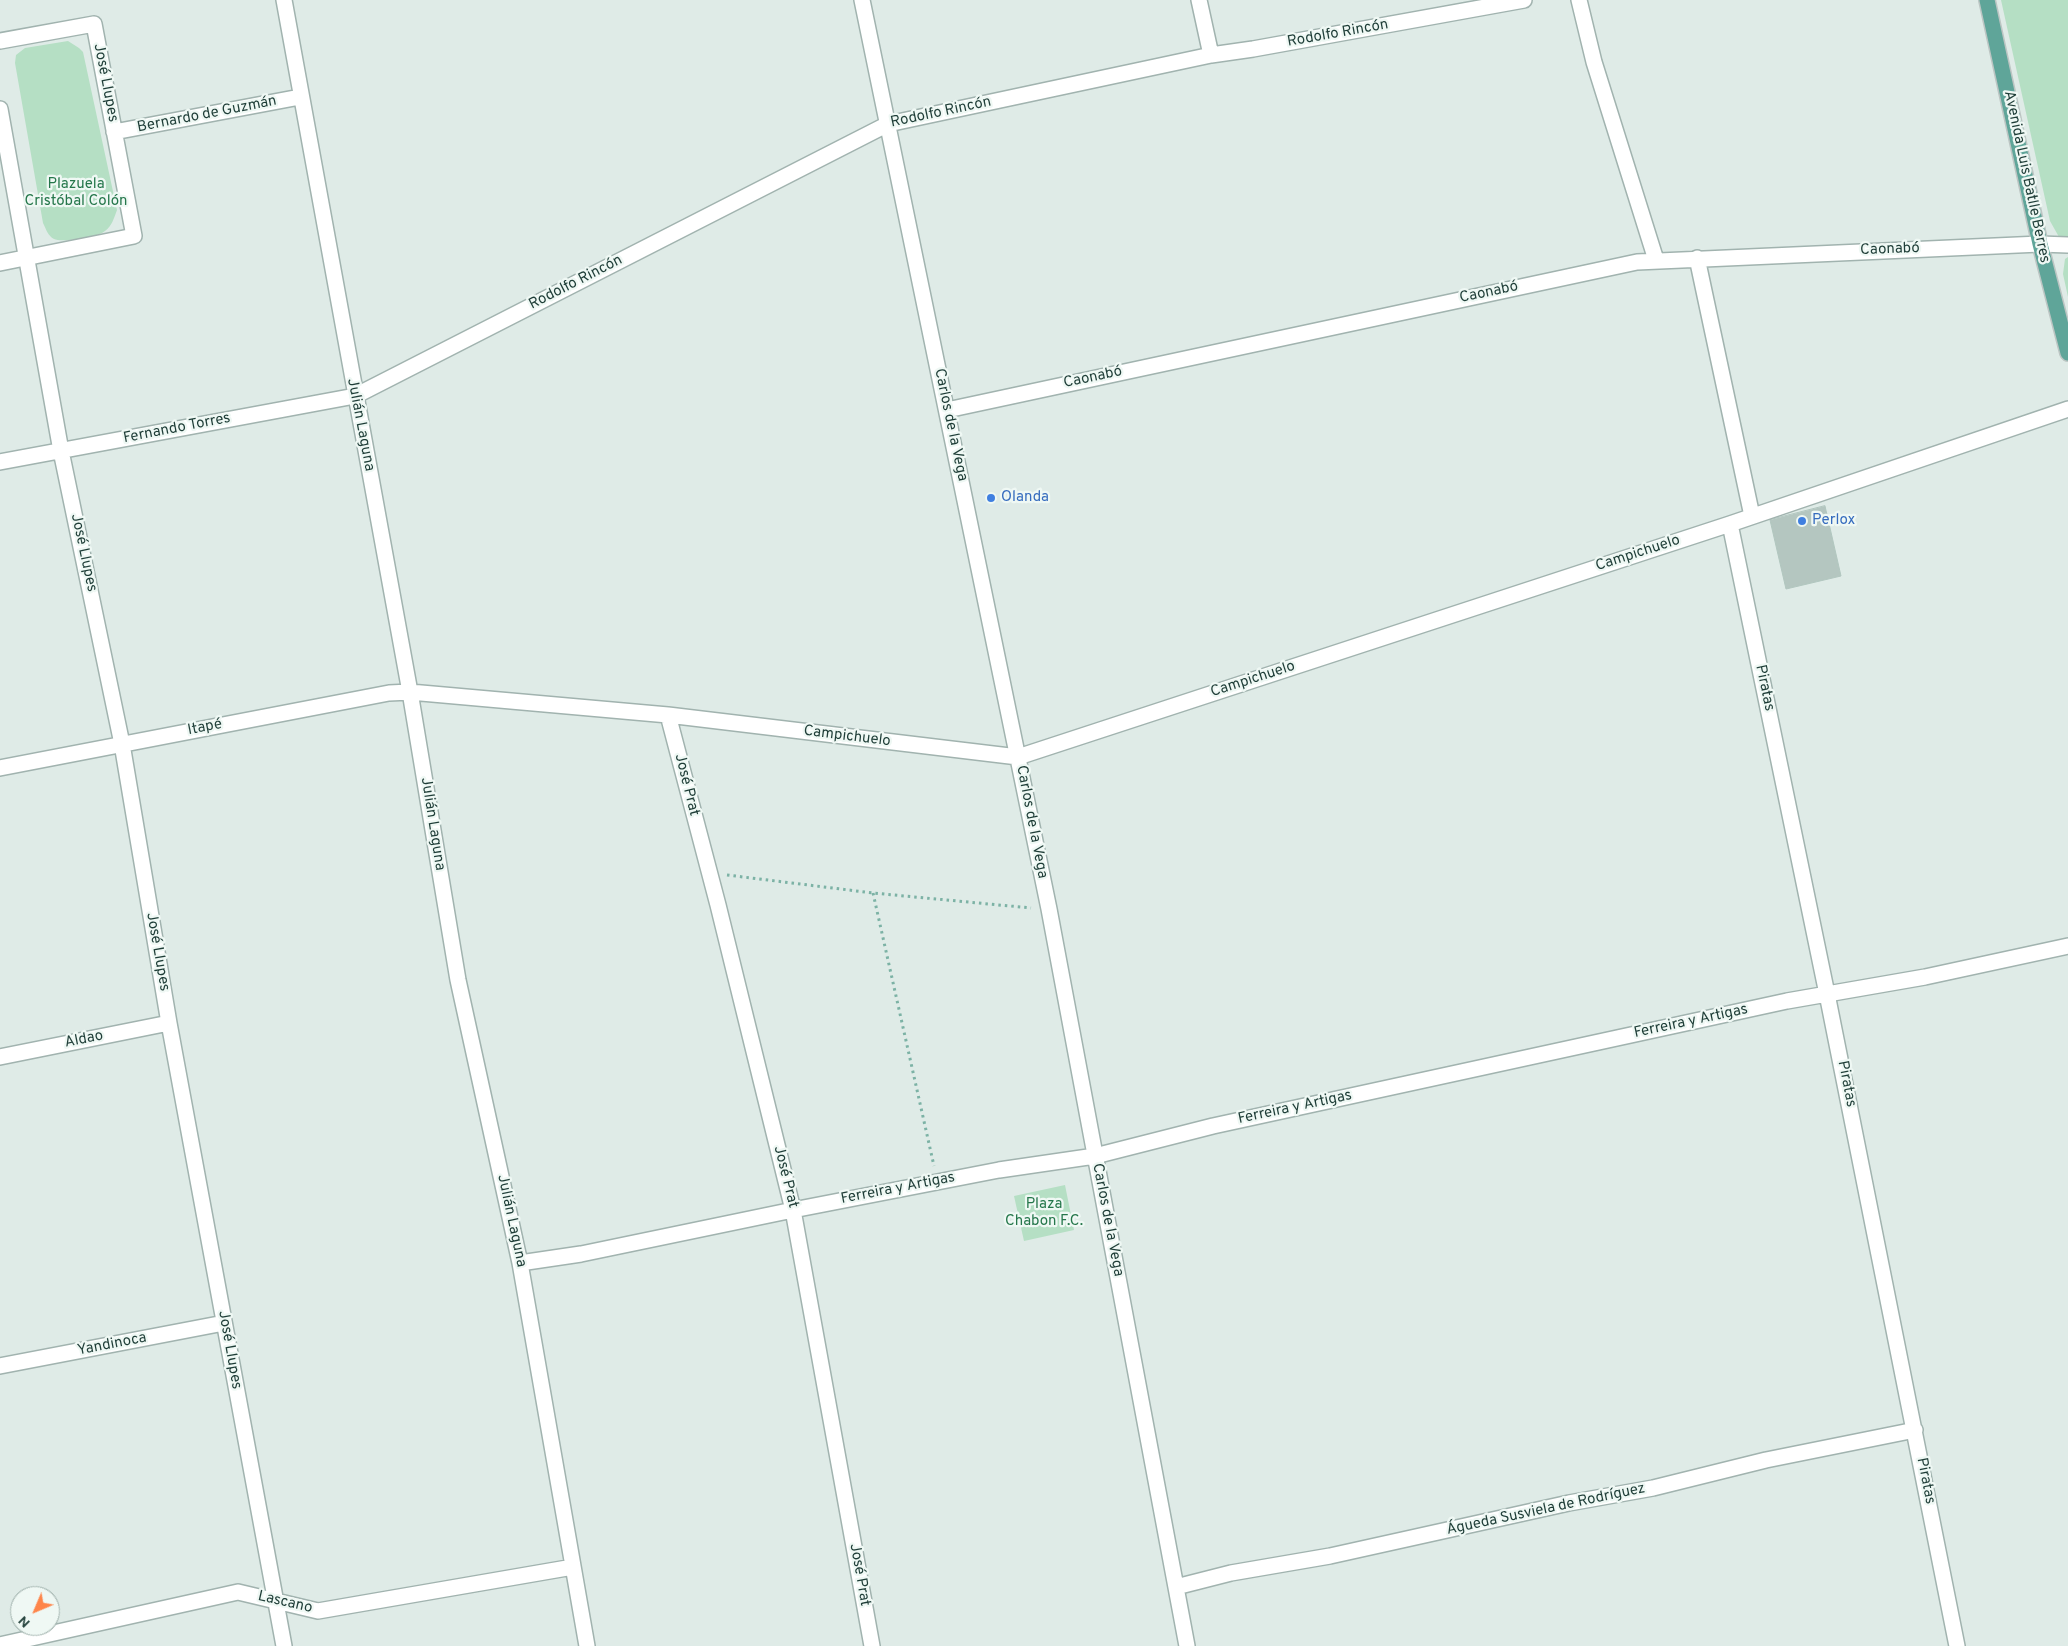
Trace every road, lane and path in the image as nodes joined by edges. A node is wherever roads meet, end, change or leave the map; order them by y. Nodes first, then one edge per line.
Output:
1 (284, 0) edge
2 (862, 0) edge
3 (1199, 0) edge
4 (1524, 0) edge
5 (1579, 0) edge
6 (1987, 0) edge
7 (0, 42) edge
8 (1211, 55) junction
9 (300, 97) junction
10 (0, 109) edge
11 (888, 124) junction
12 (114, 132) junction
13 (2040, 244) junction
14 (2068, 245) edge
15 (26, 258) junction
16 (1697, 258) junction
17 (1656, 260) junction
18 (0, 263) edge
19 (2068, 353) edge
20 (355, 396) junction
21 (2068, 409) edge
22 (947, 410) junction
23 (61, 451) junction
24 (0, 462) edge
25 (1752, 516) junction
26 (1730, 524) junction
27 (410, 692) junction
28 (668, 715) junction
29 (122, 744) junction
30 (1018, 757) junction
31 (0, 768) edge
32 (708, 872) junction
33 (873, 893) junction
34 (1049, 909) junction
35 (2068, 946) edge
36 (1827, 994) junction
37 (168, 1023) junction
38 (0, 1057) edge
39 (1095, 1156) junction
40 (937, 1182) junction
41 (793, 1210) junction
42 (520, 1263) junction
43 (224, 1323) junction
44 (0, 1366) edge
45 (1915, 1430) junction
46 (573, 1567) junction
47 (1176, 1587) junction
48 (276, 1601) junction
49 (0, 1645) edge
50 (284, 1646) edge
51 (587, 1646) edge
52 (872, 1646) edge
53 (1187, 1646) edge
54 (1958, 1646) edge

1 - 9 street, Julián Laguna
2 - 11 street, Carlos de la Vega
3 - 8 street
4 - 8 street, Rodolfo Rincón
5 - 17 street
6 - 13 main road, Avenida Luis Batlle Berres
7 - 12 street, José Llupes
8 - 11 street, Rodolfo Rincón
9 - 12 street, Bernardo de Guzmán
9 - 20 street, Julián Laguna
10 - 15 street, José Llupes
11 - 20 street, Rodolfo Rincón
11 - 22 street, Carlos de la Vega
12 - 15 street, José Llupes
13 - 14 street
13 - 16 street, Caonabó
13 - 19 main road, Avenida Luis Batlle Berres
15 - 18 street
15 - 23 street, José Llupes
16 - 17 street, Caonabó
16 - 25 street
17 - 22 street, Caonabó
20 - 23 street, Fernando Torres
20 - 27 street, Julián Laguna
21 - 25 street, Campichuelo
22 - 30 street, Carlos de la Vega
23 - 24 street, Fernando Torres
23 - 29 street, José Llupes
25 - 26 street, Campichuelo
26 - 30 street, Campichuelo
26 - 36 street, Piratas
27 - 28 street, Campichuelo
27 - 29 street, Itapé
27 - 42 street, Julián Laguna
28 - 30 street, Campichuelo
28 - 32 street, José Prat
29 - 31 street, Itapé
29 - 37 street, José Llupes
30 - 34 street, Carlos de la Vega
32 - 33 path
32 - 41 street, José Prat
33 - 34 path
33 - 40 path
34 - 39 street, Carlos de la Vega
35 - 36 street, Ferreira y Artigas
36 - 39 street, Ferreira y Artigas
36 - 45 street, Piratas
37 - 38 street, Aldao
37 - 43 street, José Llupes
39 - 40 street, Ferreira y Artigas
39 - 47 street, Carlos de la Vega
40 - 41 street, Ferreira y Artigas
41 - 42 street, Ferreira y Artigas
41 - 52 street, José Prat
42 - 46 street, Julián Laguna
43 - 44 street, Yandinoca
43 - 48 street, José Llupes
45 - 47 street, Águeda Susviela de Rodríguez
45 - 54 street, Piratas
46 - 48 street, Lascano
46 - 51 street, Julián Laguna
47 - 53 street, Carlos de la Vega
48 - 49 street, Lascano
48 - 50 street, José Llupes

